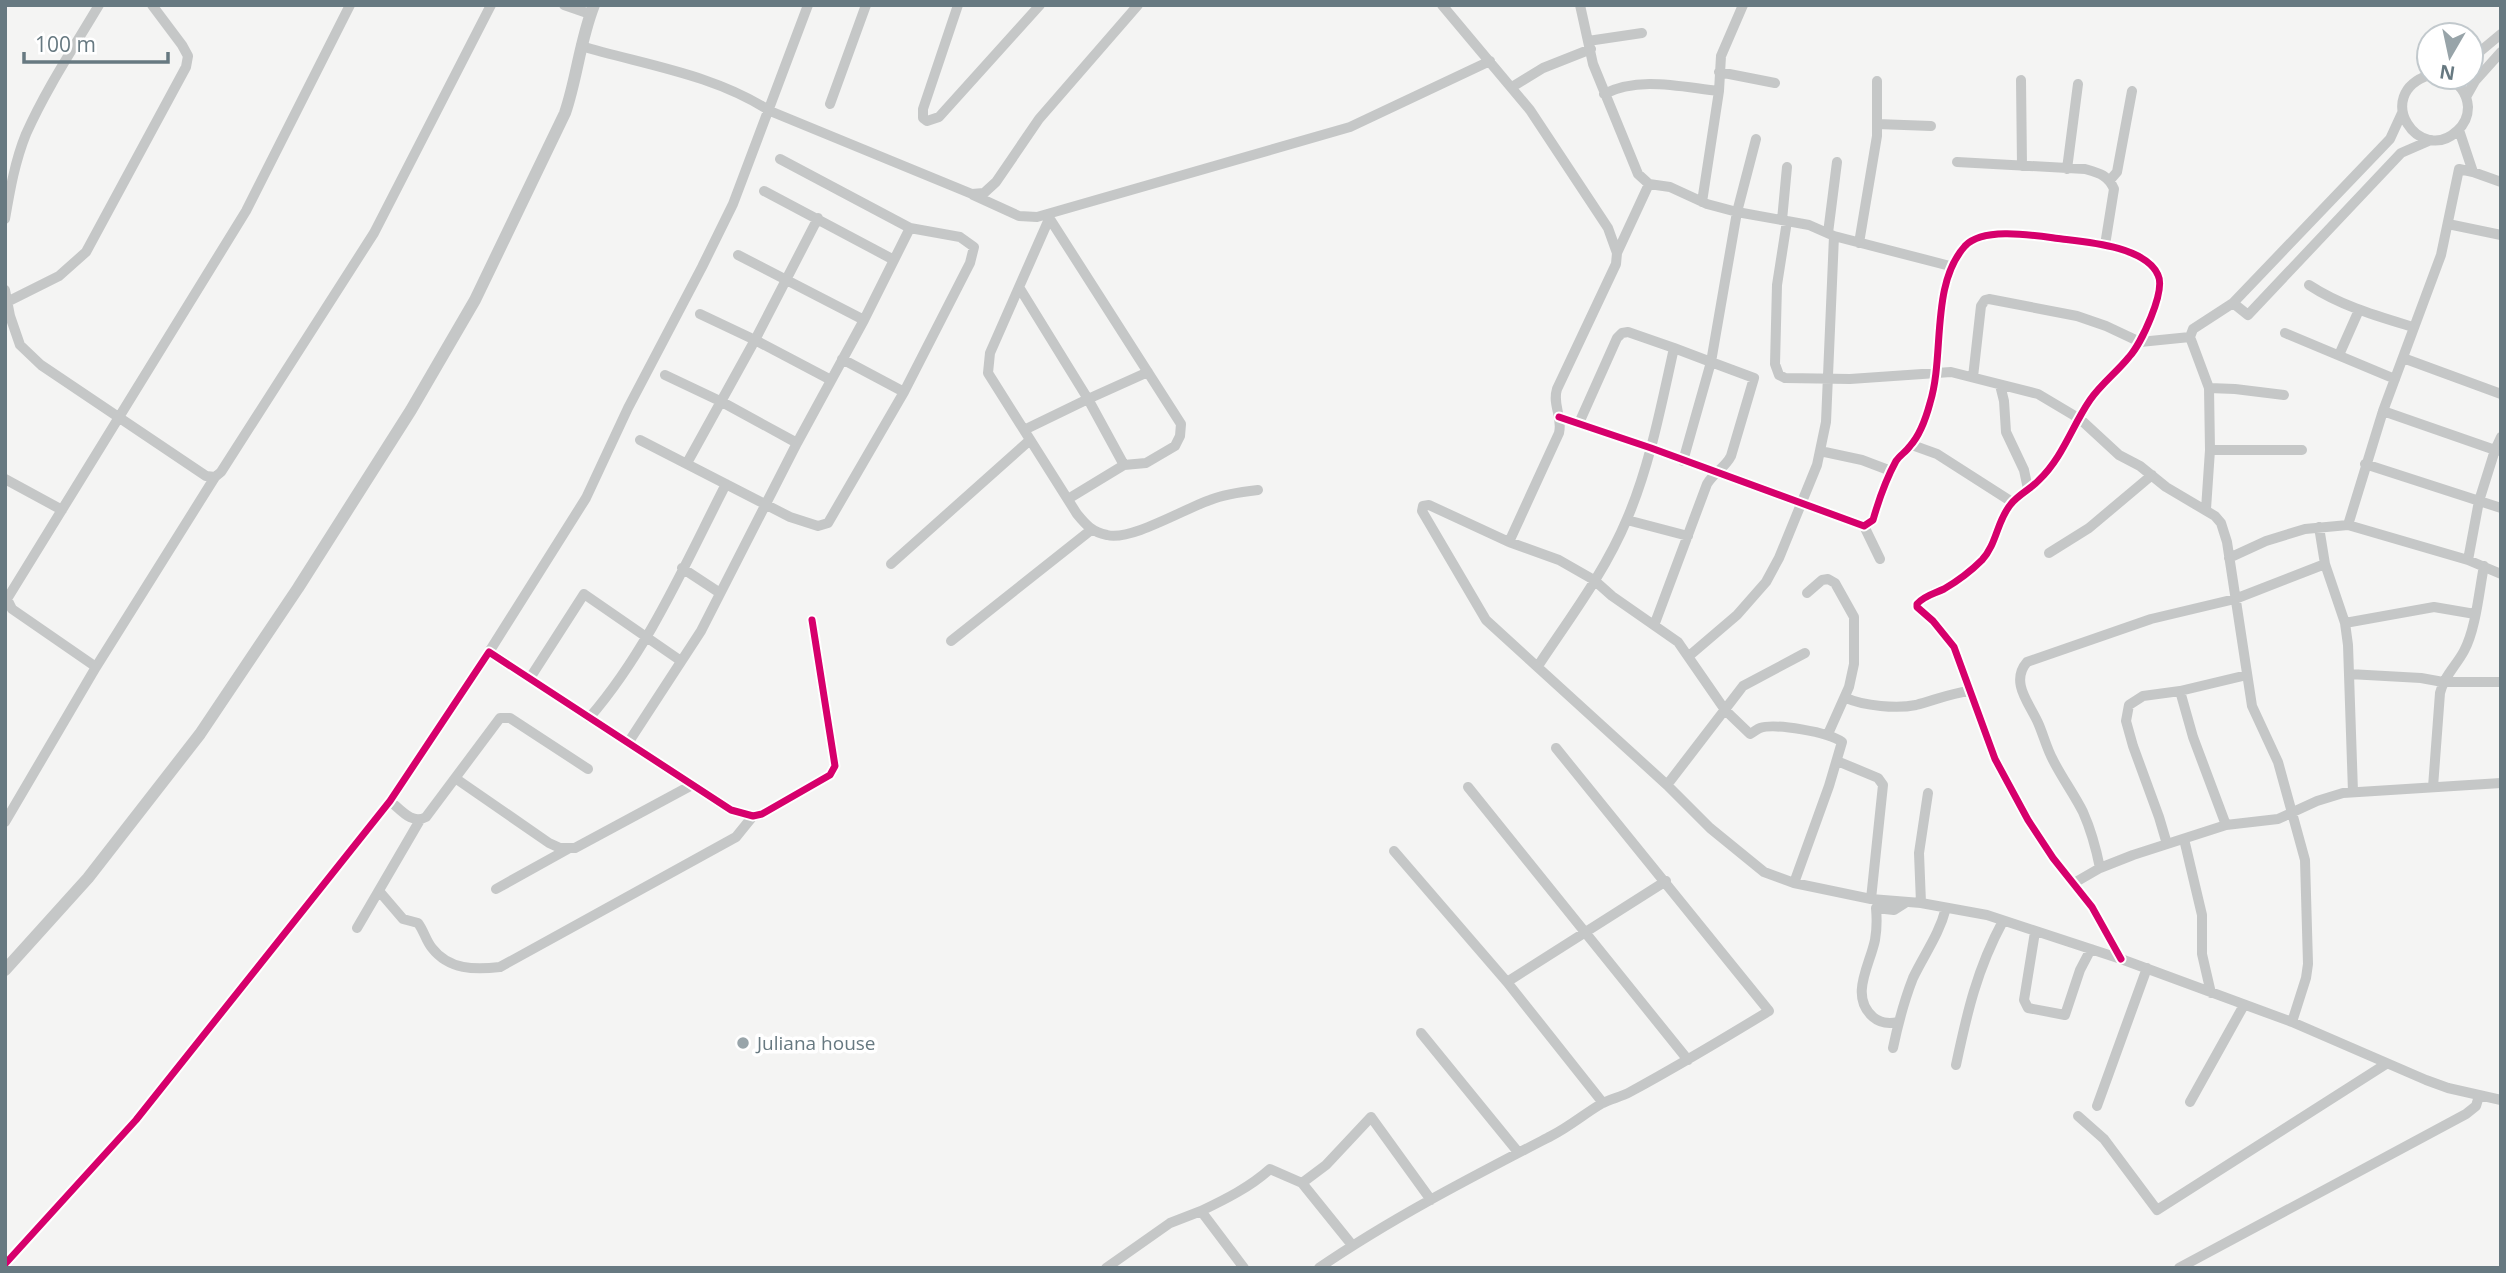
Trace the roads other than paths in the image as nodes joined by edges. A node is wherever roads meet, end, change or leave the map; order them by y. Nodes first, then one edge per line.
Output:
1 (99, 5) edge
2 (152, 5) edge
3 (350, 5) edge
4 (491, 5) edge
5 (564, 5) edge
6 (808, 5) edge
7 (866, 5) edge
8 (958, 5) edge
9 (1040, 5) edge
10 (1139, 5) edge
11 (1442, 5) edge
12 (1580, 5) edge
13 (1743, 5) edge
14 (592, 10) edge
15 (1643, 33) dead end
16 (2501, 34) edge
17 (1589, 45) junction
18 (581, 46) junction
19 (2485, 47) edge
20 (2501, 52) edge
21 (1490, 61) junction
22 (1719, 72) junction
23 (2021, 80) dead end
24 (1877, 81) dead end
25 (1775, 83) dead end
26 (2415, 83) edge
27 (2078, 85) dead end
28 (1512, 87) junction
29 (2132, 90) dead end
30 (2462, 91) edge
31 (1719, 92) junction
32 (1604, 94) junction
33 (2466, 97) junction
34 (830, 104) dead end
35 (770, 111) junction
36 (2402, 113) junction
37 (1877, 124) junction
38 (1931, 126) dead end
39 (2459, 130) junction
40 (1756, 139) dead end
41 (2431, 140) junction
42 (779, 159) dead end
43 (1837, 162) dead end
44 (1957, 162) dead end
45 (2022, 166) junction
46 (1787, 167) dead end
47 (2067, 169) junction
48 (2473, 172) junction
49 (2110, 180) junction
50 (2501, 182) edge
51 (1649, 184) junction
52 (764, 191) dead end
53 (972, 194) junction
54 (1702, 202) junction
55 (1737, 212) junction
56 (1048, 217) junction
57 (818, 218) junction
58 (5, 219) edge
59 (1785, 220) junction
60 (2448, 224) junction
61 (910, 228) junction
62 (1831, 235) junction
63 (2501, 235) edge
64 (1859, 243) junction
65 (2105, 246) junction
66 (1617, 253) junction
67 (738, 255) dead end
68 (894, 260) junction
69 (1950, 267) junction
70 (787, 280) junction
71 (2309, 285) dead end
72 (1019, 288) junction
73 (6, 296) edge
74 (2233, 303) junction
75 (2358, 310) junction
76 (700, 314) dead end
77 (864, 320) junction
78 (2413, 327) junction
79 (2285, 333) dead end
80 (2190, 337) junction
81 (755, 340) junction
82 (2140, 342) junction
83 (1674, 348) junction
84 (2339, 355) junction
85 (2403, 358) junction
86 (842, 359) junction
87 (1712, 362) junction
88 (1937, 371) junction
89 (1148, 372) junction
90 (665, 375) dead end
91 (1973, 377) junction
92 (1829, 378) junction
93 (2395, 379) junction
94 (831, 380) junction
95 (2000, 385) junction
96 (2209, 388) junction
97 (904, 392) junction
98 (2501, 394) edge
99 (2284, 395) dead end
100 (1088, 399) junction
101 (722, 402) junction
102 (2383, 411) junction
103 (119, 416) junction
104 (1559, 417) junction
105 (2080, 419) junction
106 (1579, 423) junction
107 (1027, 435) junction
108 (2501, 437) edge
109 (640, 440) dead end
110 (797, 443) junction
111 (1912, 445) junction
112 (1651, 448) junction
113 (2210, 450) junction
114 (2302, 450) dead end
115 (2498, 450) edge
116 (1820, 451) junction
117 (1683, 461) junction
118 (687, 463) junction
119 (2365, 464) junction
120 (1124, 465) junction
121 (1891, 471) junction
122 (1714, 472) junction
123 (2151, 475) junction
124 (215, 477) junction
125 (5, 479) edge
126 (726, 484) junction
127 (2028, 489) junction
128 (1258, 490) dead end
129 (1068, 499) junction
130 (2479, 501) junction
131 (2012, 502) junction
132 (1802, 503) junction
133 (765, 505) junction
134 (2501, 508) edge
135 (2206, 509) junction
136 (62, 510) junction
137 (1627, 520) junction
138 (2348, 525) junction
139 (1864, 526) junction
140 (2319, 527) junction
141 (1090, 530) junction
142 (1688, 536) junction
143 (1509, 542) junction
144 (2049, 553) dead end
145 (2229, 558) junction
146 (1880, 559) dead end
147 (2468, 560) junction
148 (891, 564) dead end
149 (2325, 564) junction
150 (2484, 566) junction
151 (682, 569) junction
152 (2501, 574) edge
153 (1594, 580) junction
154 (720, 593) junction
155 (1807, 593) dead end
156 (2235, 599) junction
157 (2474, 614) junction
158 (812, 620) dead end
159 (2345, 623) junction
160 (1655, 624) junction
161 (646, 635) junction
162 (951, 641) dead end
163 (489, 652) junction
164 (1805, 653) dead end
165 (1689, 656) junction
166 (681, 661) junction
167 (1538, 666) junction
168 (96, 667) junction
169 (2349, 674) junction
170 (2247, 675) junction
171 (530, 678) junction
172 (2443, 682) junction
173 (2501, 682) edge
174 (1970, 691) junction
175 (2180, 691) junction
176 (1846, 698) junction
177 (1724, 709) junction
178 (589, 718) junction
179 (1828, 734) junction
180 (628, 743) junction
181 (1556, 748) dead end
182 (1837, 761) junction
183 (588, 769) dead end
184 (455, 778) junction
185 (2501, 783) edge
186 (692, 785) junction
187 (1667, 785) junction
188 (1468, 787) dead end
189 (2433, 788) junction
190 (2353, 792) junction
191 (1928, 793) dead end
192 (390, 802) junction
193 (2292, 815) junction
194 (753, 816) junction
195 (420, 820) junction
196 (5, 822) edge
197 (2226, 825) junction
198 (2184, 839) junction
199 (2167, 844) junction
200 (568, 849) junction
201 (1394, 851) dead end
202 (2100, 868) junction
203 (1666, 881) junction
204 (2074, 883) junction
205 (1794, 884) junction
206 (496, 889) dead end
207 (379, 891) junction
208 (1871, 899) junction
209 (1905, 903) junction
210 (1921, 904) junction
211 (1946, 908) junction
212 (2003, 922) junction
213 (357, 928) dead end
214 (2035, 932) junction
215 (1584, 934) junction
216 (2091, 949) junction
217 (2121, 959) junction
218 (2147, 968) junction
219 (5, 970) edge
220 (1507, 982) junction
221 (2211, 993) junction
222 (2244, 1005) junction
223 (2292, 1021) junction
224 (1898, 1023) junction
225 (1420, 1032) dead end
226 (1893, 1048) dead end
227 (1688, 1060) junction
228 (2386, 1064) junction
229 (1956, 1065) dead end
230 (2479, 1096) junction
231 (2501, 1100) edge
232 (2190, 1102) dead end
233 (1603, 1103) junction
234 (2097, 1106) dead end
235 (2078, 1116) dead end
236 (1518, 1152) junction
237 (1302, 1183) junction
238 (1431, 1200) junction
239 (1201, 1211) junction
240 (1352, 1245) junction
241 (5, 1264) edge
242 (1107, 1268) edge
243 (1244, 1268) edge
244 (1318, 1268) edge
245 (2179, 1268) edge

1 - 58 street
2 - 73 street
3 - 103 street
4 - 124 street
5 - 14 street
6 - 35 street
7 - 34 street
8 - 9 street
10 - 53 street
11 - 21 street
12 - 17 street
13 - 22 street
14 - 18 street
15 - 17 street
16 - 19 street
17 - 28 street
17 - 32 street
18 - 35 street
18 - 219 street
20 - 33 street
21 - 28 street
21 - 56 street
22 - 25 street
22 - 31 street
23 - 45 street
24 - 37 street
26 - 36 street
27 - 47 street
28 - 66 street
29 - 49 street
30 - 33 street
31 - 32 street
31 - 54 street
32 - 51 street
33 - 39 street
35 - 53 street
35 - 163 street
36 - 41 street
36 - 74 street
37 - 38 street
37 - 64 street
39 - 41 street
39 - 48 street
40 - 55 street
41 - 74 street
42 - 61 street
43 - 62 street
44 - 45 street
45 - 47 street
46 - 59 street
47 - 49 street
48 - 50 street
48 - 60 street
49 - 65 street
51 - 54 street
51 - 66 street
52 - 57 street
53 - 56 street
54 - 55 street
55 - 59 street
55 - 87 street
56 - 72 street
56 - 89 street
57 - 68 street
57 - 70 street
59 - 62 street
59 - 92 street
60 - 63 street
60 - 78 street
61 - 68 street
61 - 97 street
62 - 64 street
62 - 92 street
64 - 69 street
65 - 69 street
65 - 82 street
66 - 104 street
67 - 70 street
68 - 77 street
69 - 88 street
70 - 77 street
70 - 81 street
71 - 75 street
72 - 100 street
72 - 107 street
73 - 103 street
74 - 80 street
75 - 78 street
75 - 84 street
76 - 81 street
77 - 86 street
78 - 85 street
79 - 84 street
80 - 82 street
80 - 96 street
81 - 94 street
81 - 101 street
82 - 91 street
82 - 105 street
83 - 87 street
83 - 106 street
83 - 112 street
84 - 93 street
85 - 93 street
85 - 98 street
86 - 94 street
86 - 97 street
87 - 117 street
87 - 122 street
88 - 91 street
88 - 92 street
88 - 111 street
89 - 100 street
89 - 120 street
90 - 101 street
91 - 95 street
92 - 116 street
93 - 102 street
94 - 110 street
95 - 105 street
95 - 127 street
96 - 99 street
96 - 113 street
97 - 133 street
100 - 107 street
100 - 120 street
101 - 110 street
101 - 118 street
102 - 115 street
102 - 119 street
103 - 124 street
103 - 136 street
104 - 106 street
104 - 143 street
105 - 123 street
105 - 127 street
106 - 112 street
107 - 129 street
107 - 148 street
108 - 115 street
109 - 118 street
110 - 133 street
111 - 121 street
111 - 131 street
112 - 117 street
112 - 137 street
113 - 114 street
113 - 135 street
115 - 130 street
116 - 121 street
116 - 132 street
117 - 122 street
118 - 126 street
119 - 130 street
119 - 138 street
120 - 129 street
121 - 139 street
122 - 132 street
122 - 142 street
123 - 135 street
123 - 144 street
124 - 168 street
125 - 136 street
126 - 133 street
126 - 151 street
127 - 131 street
128 - 141 street
129 - 141 street
130 - 134 street
130 - 147 street
131 - 174 street
132 - 139 street
132 - 165 street
133 - 154 street
135 - 145 street
136 - 168 street
137 - 142 street
137 - 153 street
138 - 140 street
138 - 147 street
139 - 146 street
140 - 145 street
140 - 149 street
141 - 162 street
142 - 160 street
143 - 153 street
143 - 167 street
145 - 156 street
147 - 150 street
149 - 156 street
149 - 159 street
150 - 152 street
150 - 157 street
151 - 154 street
151 - 161 street
153 - 160 street
153 - 167 street
154 - 166 street
155 - 176 street
156 - 170 street
156 - 202 street
157 - 159 street
157 - 172 street
158 - 194 street
159 - 169 street
160 - 165 street
161 - 166 street
161 - 171 street
161 - 178 street
163 - 171 street
163 - 192 street
164 - 177 street
165 - 177 street
166 - 180 street
167 - 187 street
168 - 196 street
169 - 172 street
169 - 190 street
170 - 175 street
170 - 193 street
171 - 178 street
172 - 173 street
172 - 189 street
174 - 176 street
174 - 204 street
175 - 197 street
175 - 199 street
176 - 179 street
177 - 179 street
177 - 187 street
178 - 180 street
179 - 182 street
180 - 186 street
181 - 203 street
182 - 205 street
182 - 208 street
183 - 184 street
184 - 195 street
184 - 200 street
185 - 189 street
186 - 194 street
186 - 200 street
187 - 205 street
188 - 215 street
189 - 190 street
190 - 193 street
191 - 210 street
192 - 195 street
192 - 241 street
193 - 197 street
193 - 223 street
194 - 207 street
195 - 207 street
197 - 198 street
198 - 199 street
198 - 221 street
199 - 202 street
200 - 206 street
201 - 220 street
202 - 204 street
203 - 215 street
203 - 227 street
204 - 217 street
205 - 208 street
207 - 213 street
208 - 209 street
209 - 210 street
209 - 224 street
210 - 211 street
211 - 212 street
211 - 224 street
212 - 214 street
212 - 229 street
214 - 216 street
214 - 216 street
215 - 220 street
215 - 227 street
216 - 217 street
217 - 218 street
218 - 221 street
218 - 234 street
220 - 233 street
221 - 222 street
222 - 223 street
222 - 232 street
223 - 228 street
224 - 226 street
225 - 236 street
227 - 233 street
228 - 230 street
228 - 235 street
230 - 231 street
230 - 245 street
233 - 236 street
236 - 238 street
237 - 238 street
237 - 239 street
237 - 240 street
238 - 240 street
239 - 242 street
239 - 243 street
240 - 244 street

